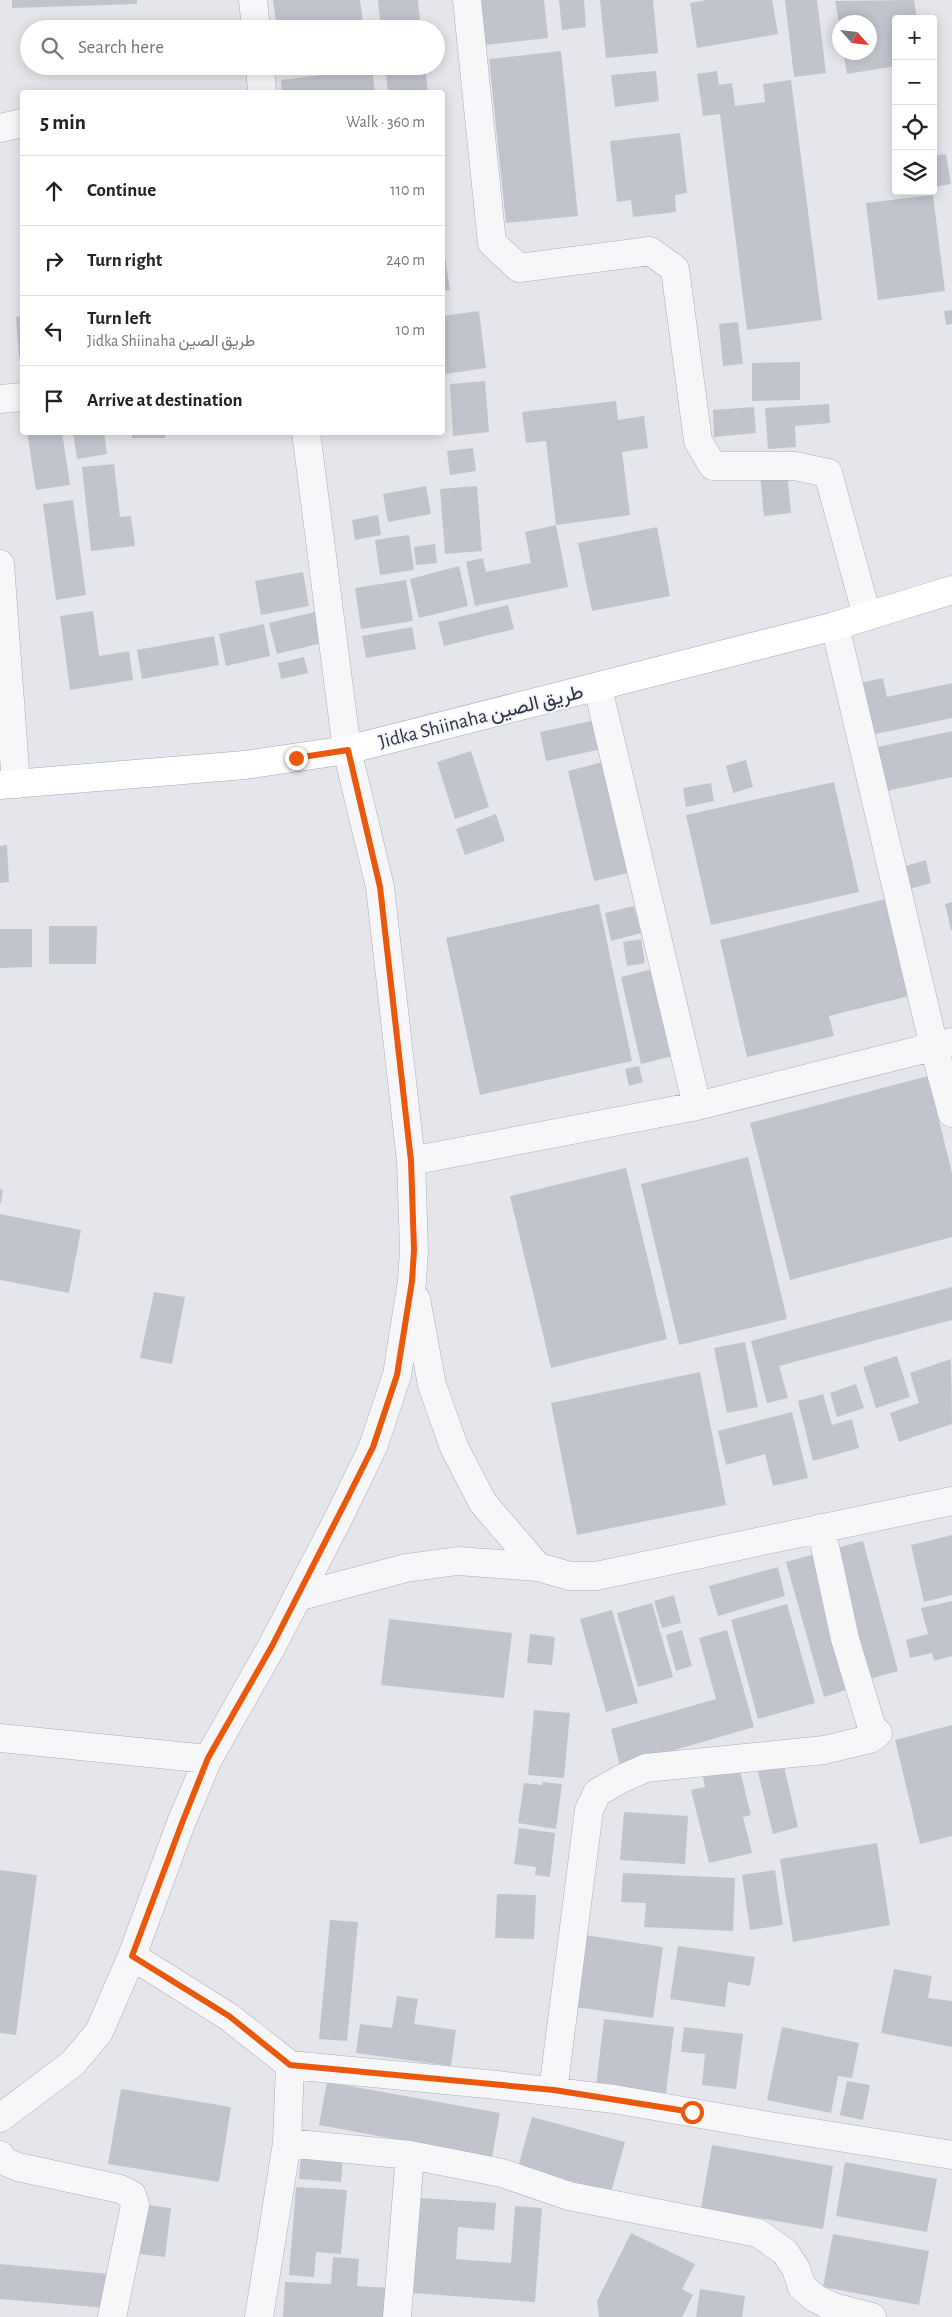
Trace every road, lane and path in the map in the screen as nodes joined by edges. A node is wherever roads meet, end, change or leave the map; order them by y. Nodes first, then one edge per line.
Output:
1 (253, 0) edge
2 (467, 0) edge
3 (255, 20) edge
4 (261, 75) edge
5 (262, 90) edge
6 (20, 124) edge
7 (0, 128) edge
8 (20, 397) edge
9 (0, 399) edge
10 (306, 435) edge
11 (0, 564) edge
12 (952, 590) edge
13 (867, 616) junction
14 (835, 626) junction
15 (598, 688) junction
16 (348, 750) junction
17 (8, 785) edge
18 (943, 1044) edge
19 (697, 1106) junction
20 (952, 1113) edge
21 (411, 1161) junction
22 (412, 1281) junction
23 (952, 1501) edge
24 (821, 1528) junction
25 (538, 1566) junction
26 (297, 1597) junction
27 (0, 1738) edge
28 (208, 1758) junction
29 (132, 1956) junction
30 (290, 2065) junction
31 (554, 2090) junction
32 (1, 2124) edge
33 (287, 2144) junction
34 (0, 2155) edge
35 (410, 2155) junction
36 (952, 2155) edge
37 (112, 2317) edge
38 (259, 2317) edge
39 (397, 2317) edge
40 (872, 2317) edge

1 - 3 street
2 - 13 street
4 - 5 street
6 - 7 street
8 - 9 street
10 - 16 street
11 - 17 street
12 - 13 main road, Jidka Shiinaha طريق الصين
13 - 14 main road, Jidka Shiinaha طريق الصين
14 - 15 main road, Jidka Shiinaha طريق الصين
14 - 18 street
15 - 16 main road, Jidka Shiinaha طريق الصين
15 - 19 street
16 - 17 main road, Jidka Shiinaha طريق الصين
16 - 21 street
18 - 19 street
18 - 20 street
19 - 21 street
21 - 22 street
22 - 25 street
22 - 26 street
23 - 24 street
24 - 25 street
24 - 31 street
25 - 26 street
26 - 28 street
27 - 28 street
28 - 29 street
29 - 30 street
29 - 32 street
30 - 31 street
30 - 33 street
31 - 36 street
33 - 35 street
33 - 38 street
34 - 37 street
35 - 39 street
35 - 40 street

